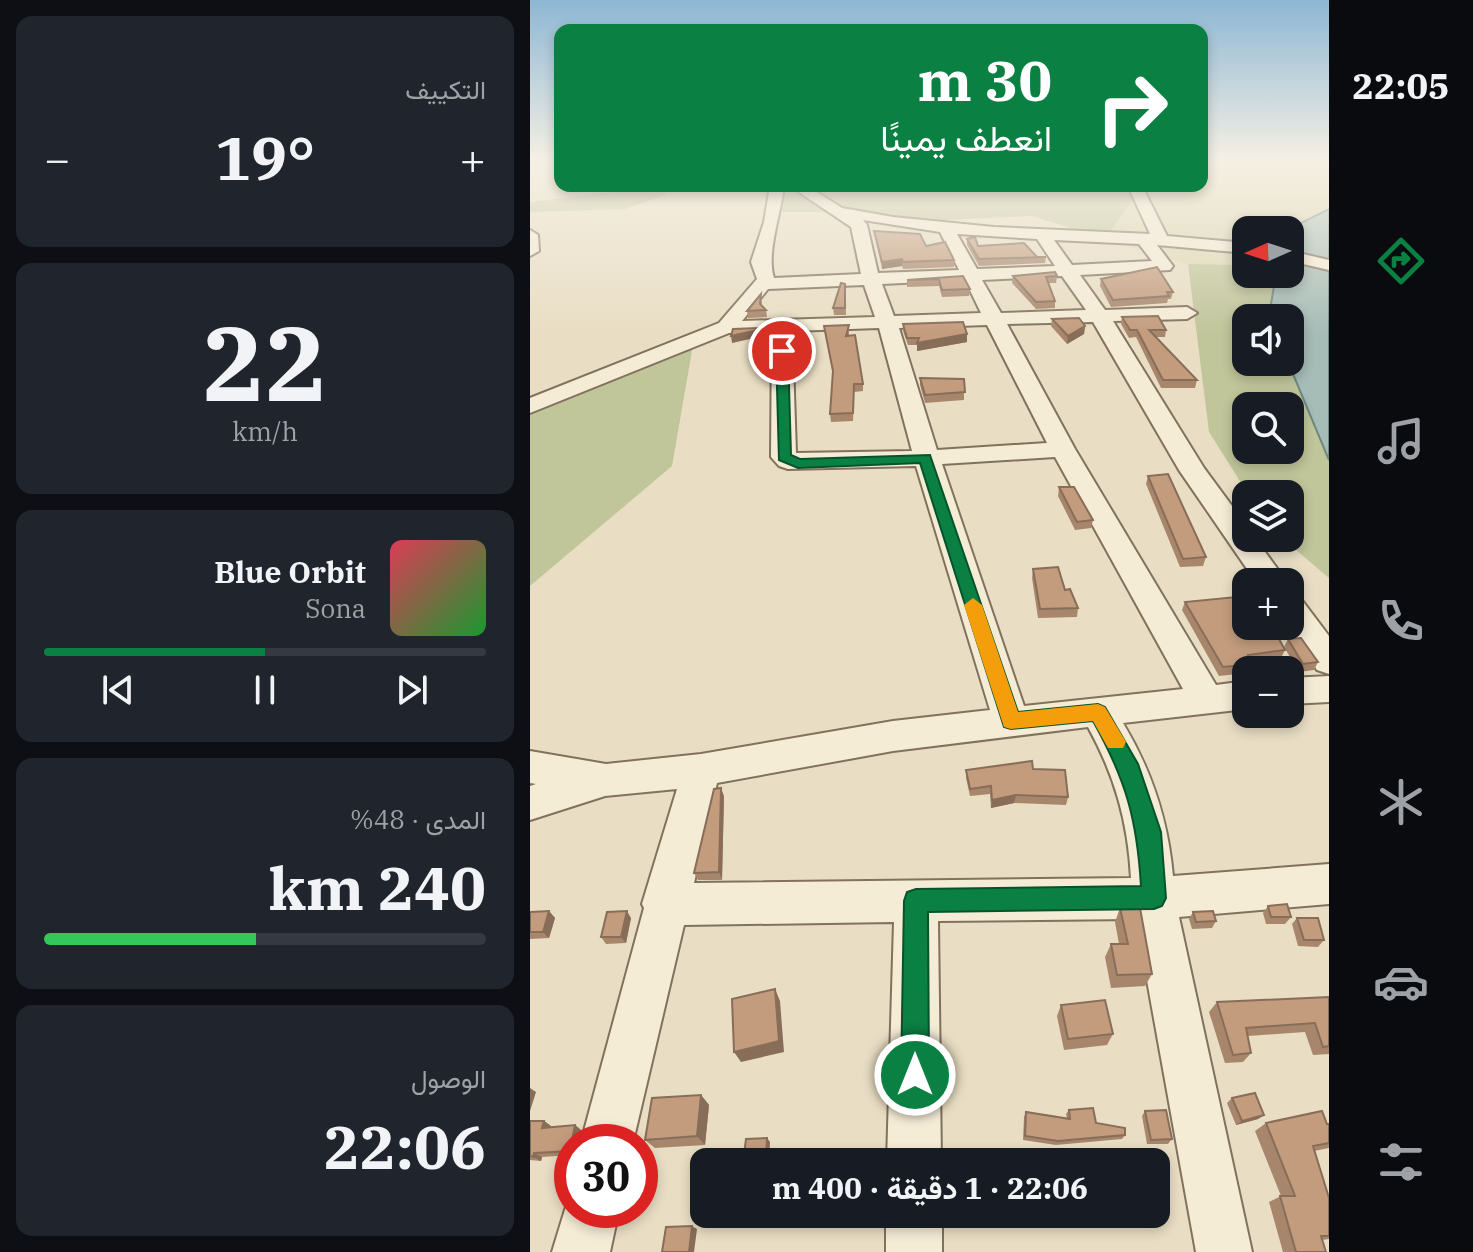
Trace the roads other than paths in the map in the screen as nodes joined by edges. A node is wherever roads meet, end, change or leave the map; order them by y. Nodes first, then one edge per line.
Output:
1 (773, 217) edge
2 (850, 217) edge
3 (874, 217) edge
4 (1145, 217) edge
5 (947, 230) junction
6 (530, 235) edge
7 (1042, 235) junction
8 (1152, 238) junction
9 (1232, 247) edge
10 (530, 251) edge
11 (1304, 259) edge
12 (1329, 265) edge
13 (1070, 270) junction
14 (971, 276) junction
15 (873, 280) junction
16 (763, 284) junction
17 (1187, 313) dead end
18 (1100, 316) junction
19 (993, 319) junction
20 (887, 323) junction
21 (782, 325) junction
22 (726, 327) junction
23 (530, 406) edge
24 (1063, 449) junction
25 (925, 458) junction
26 (1262, 568) edge
27 (1304, 626) edge
28 (1329, 661) edge
29 (1329, 689) edge
30 (1304, 690) edge
31 (1232, 696) edge
32 (1205, 697) junction
33 (1098, 712) junction
34 (1011, 721) junction
35 (530, 767) edge
36 (701, 770) junction
37 (606, 780) junction
38 (530, 803) edge
39 (1329, 884) edge
40 (1154, 898) junction
41 (916, 901) junction
42 (664, 904) junction
43 (611, 1124) edge
44 (914, 1148) edge
45 (587, 1228) edge
46 (914, 1228) edge
47 (581, 1252) edge
48 (914, 1252) edge
49 (1224, 1252) edge

1 - 16 street
2 - 15 street
3 - 5 street
4 - 8 street
5 - 7 street
5 - 14 street
6 - 10 street
7 - 8 street
7 - 13 street
8 - 9 street
8 - 13 street
11 - 12 street
13 - 14 street
13 - 18 street
14 - 15 street
14 - 19 street
15 - 16 street
15 - 20 street
16 - 22 street
17 - 18 street
18 - 19 street
18 - 26 street
19 - 20 street
19 - 24 street
20 - 21 street
20 - 25 street
21 - 22 street
21 - 25 street
22 - 23 street
24 - 25 street
24 - 32 street
25 - 34 street
27 - 28 street
29 - 30 street
31 - 32 street
32 - 33 street
33 - 34 street
33 - 40 street
34 - 36 street
35 - 37 street
36 - 37 street
36 - 42 street
37 - 38 street
39 - 40 street
40 - 41 street
40 - 49 street
41 - 42 street
41 - 44 street
42 - 43 street
45 - 47 street
46 - 48 street

